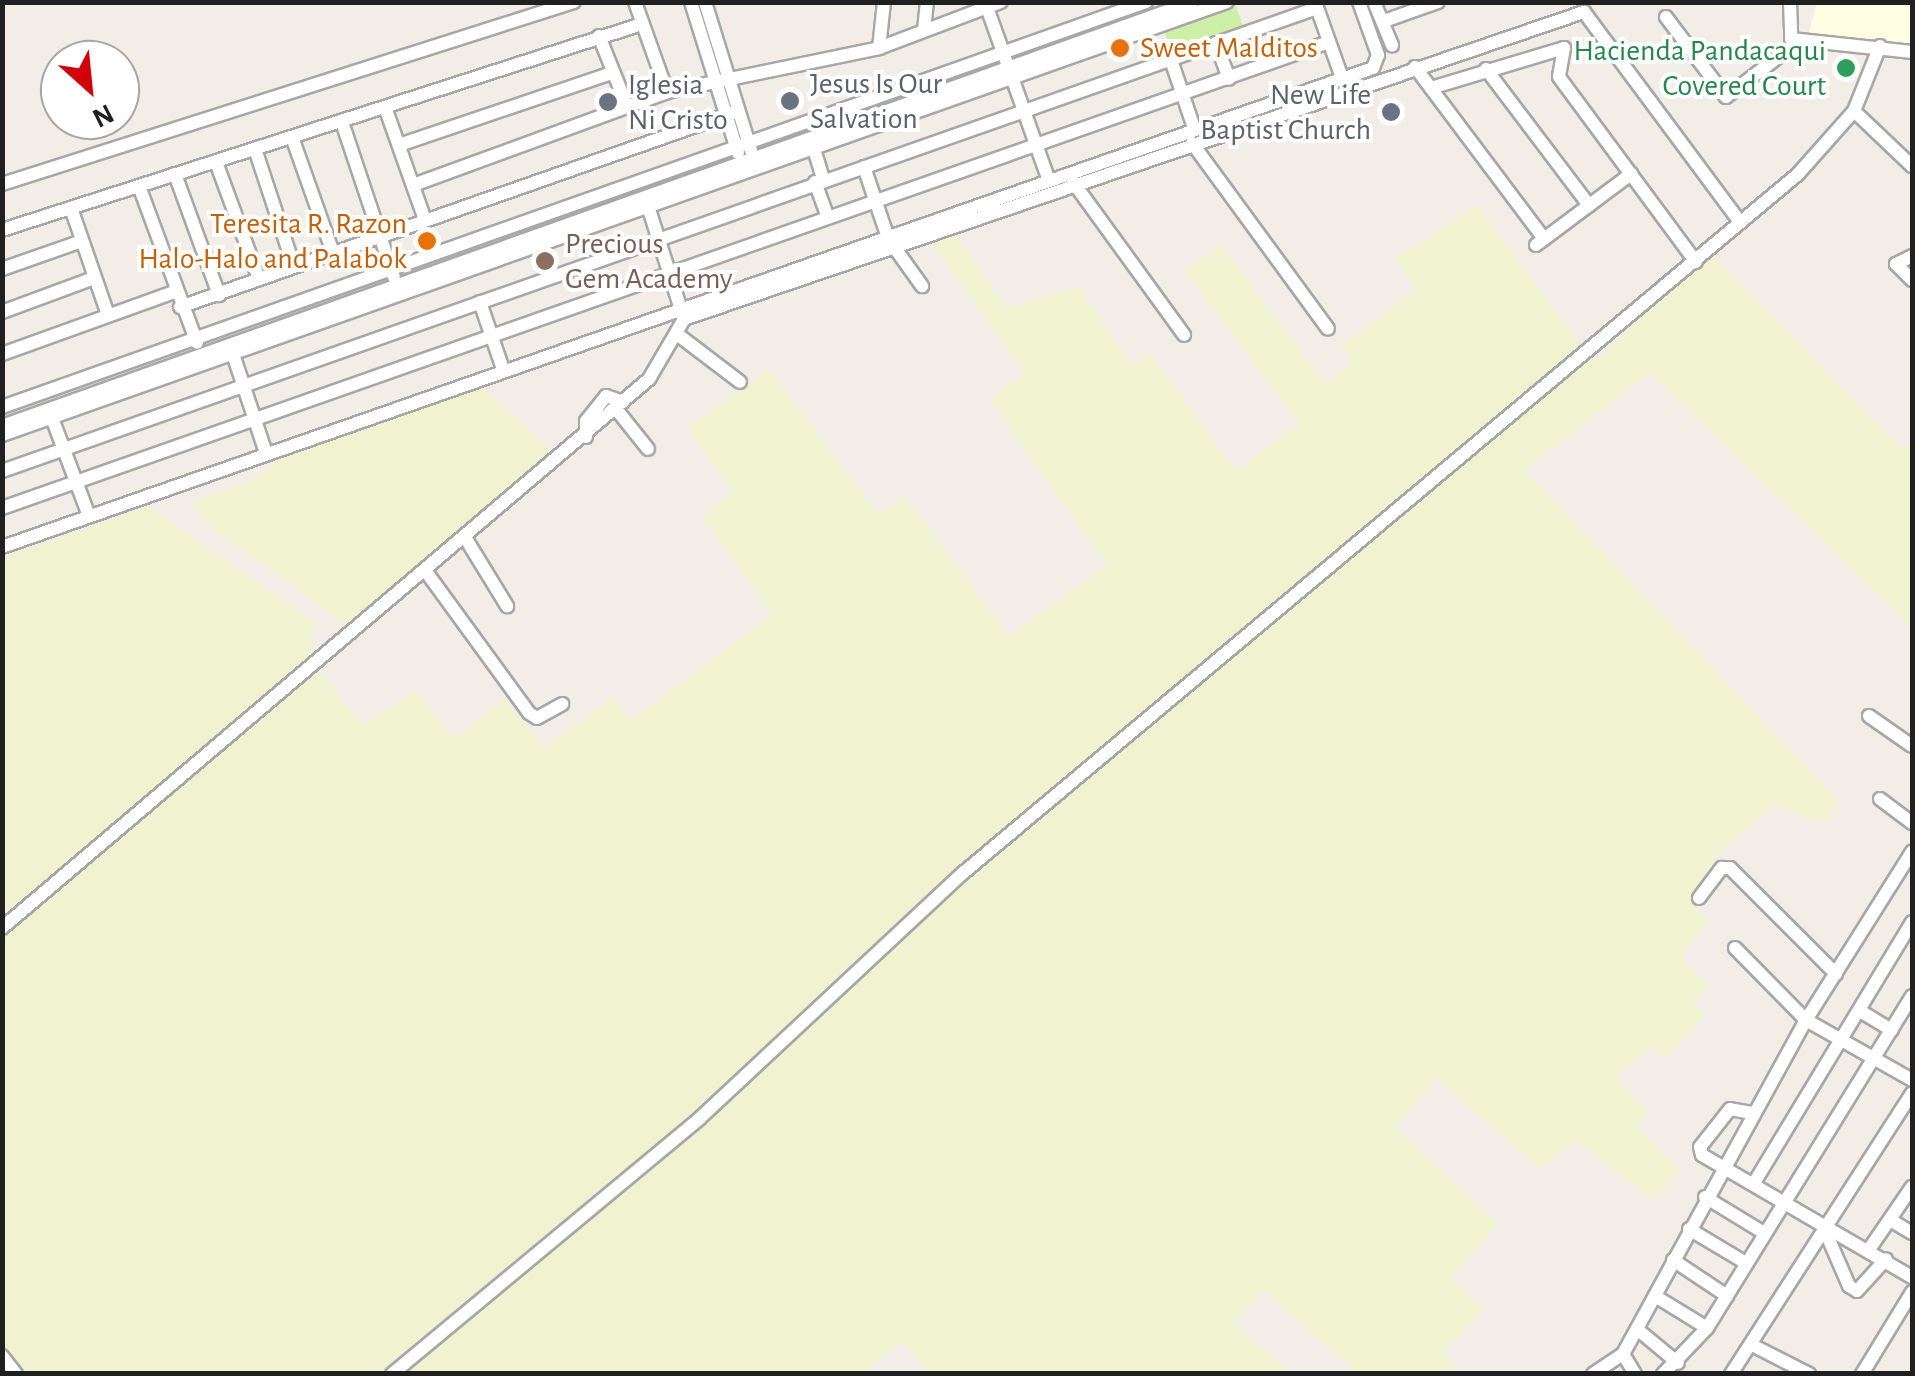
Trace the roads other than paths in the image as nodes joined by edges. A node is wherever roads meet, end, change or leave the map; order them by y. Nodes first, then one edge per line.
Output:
1 (574, 2) edge
2 (635, 2) edge
3 (691, 2) edge
4 (704, 2) edge
5 (884, 2) edge
6 (927, 2) edge
7 (1001, 2) edge
8 (1146, 2) edge
9 (1193, 2) edge
10 (1227, 2) edge
11 (1359, 2) edge
12 (1374, 2) edge
13 (1438, 2) edge
14 (1790, 2) edge
15 (986, 5) edge
16 (1316, 5) edge
17 (1666, 17) dead end
18 (1384, 20) junction
19 (642, 24) junction
20 (924, 30) junction
21 (599, 36) junction
22 (1800, 41) junction
23 (1329, 42) junction
24 (1216, 43) junction
25 (1392, 44) dead end
26 (1880, 46) junction
27 (879, 48) junction
28 (1912, 52) edge
29 (1171, 60) junction
30 (1008, 66) junction
31 (1415, 68) junction
32 (1486, 69) junction
33 (612, 73) junction
34 (724, 76) junction
35 (1342, 78) junction
36 (1229, 79) junction
37 (1431, 88) junction
38 (668, 92) junction
39 (1182, 93) junction
40 (626, 106) junction
41 (385, 107) junction
42 (1024, 108) junction
43 (1854, 111) junction
44 (732, 113) junction
45 (342, 122) junction
46 (1194, 128) junction
47 (292, 137) junction
48 (1039, 142) junction
49 (1192, 143) junction
50 (399, 145) junction
51 (742, 146) junction
52 (255, 149) junction
53 (814, 149) junction
54 (747, 160) junction
55 (216, 162) junction
56 (1912, 166) edge
57 (864, 167) junction
58 (175, 174) junction
59 (1631, 174) junction
60 (1048, 178) junction
61 (819, 181) junction
62 (1073, 182) junction
63 (2, 184) edge
64 (416, 184) junction
65 (140, 186) junction
66 (875, 200) junction
67 (1588, 205) junction
68 (648, 206) junction
69 (70, 208) junction
70 (828, 217) junction
71 (425, 220) junction
72 (1740, 222) junction
73 (2, 230) edge
74 (382, 234) junction
75 (658, 239) junction
76 (890, 239) junction
77 (82, 242) junction
78 (333, 254) junction
79 (1912, 256) edge
80 (1696, 262) junction
81 (294, 267) junction
82 (2, 269) edge
83 (390, 270) junction
84 (670, 273) junction
85 (94, 278) junction
86 (260, 280) junction
87 (1912, 280) edge
88 (398, 284) junction
89 (922, 286) dead end
90 (174, 292) junction
91 (219, 295) junction
92 (480, 302) junction
93 (180, 307) junction
94 (2, 312) edge
95 (682, 313) junction
96 (108, 315) junction
97 (1328, 329) dead end
98 (677, 334) junction
99 (1184, 335) dead end
100 (492, 337) junction
101 (195, 338) junction
102 (231, 349) junction
103 (4, 350) edge
104 (202, 354) junction
105 (503, 369) junction
106 (740, 382) dead end
107 (241, 385) junction
108 (620, 405) junction
109 (2, 407) edge
110 (52, 418) junction
111 (255, 422) junction
112 (2, 426) edge
113 (2, 436) edge
114 (648, 449) dead end
115 (63, 450) junction
116 (266, 453) junction
117 (2, 471) edge
118 (74, 482) junction
119 (2, 508) edge
120 (89, 516) junction
121 (466, 539) junction
122 (2, 547) edge
123 (427, 573) junction
124 (506, 606) dead end
125 (562, 704) dead end
126 (1868, 716) dead end
127 (1912, 746) edge
128 (1880, 800) dead end
129 (1912, 823) edge
130 (1911, 856) edge
131 (1700, 898) dead end
132 (1912, 922) edge
133 (2, 928) edge
134 (1734, 948) dead end
135 (1836, 974) junction
136 (1912, 996) edge
137 (1860, 1011) junction
138 (1806, 1020) junction
139 (1892, 1030) junction
140 (1840, 1038) junction
141 (1874, 1057) junction
142 (1912, 1080) edge
143 (1912, 1093) edge
144 (1752, 1113) junction
145 (1723, 1166) junction
146 (1754, 1183) junction
147 (1912, 1187) edge
148 (1705, 1197) junction
149 (1785, 1203) junction
150 (1892, 1221) junction
151 (1689, 1229) junction
152 (1827, 1230) junction
153 (1764, 1232) junction
154 (1912, 1233) edge
155 (1870, 1248) junction
156 (1886, 1259) junction
157 (1673, 1260) junction
158 (1746, 1263) junction
159 (1912, 1277) edge
160 (1912, 1292) edge
161 (1654, 1296) junction
162 (1727, 1296) junction
163 (1707, 1328) junction
164 (1637, 1329) junction
165 (1754, 1346) junction
166 (1623, 1354) junction
167 (2, 1356) edge
168 (1678, 1363) junction
169 (16, 1374) edge
170 (392, 1374) edge
171 (1593, 1374) edge
172 (1635, 1374) edge
173 (1663, 1374) edge
174 (1730, 1374) edge
175 (1809, 1374) edge
176 (1862, 1374) edge

1 - 63 street
2 - 19 street
3 - 34 street
4 - 34 street
5 - 27 street
6 - 20 street
7 - 15 street
8 - 30 street
9 - 30 street
10 - 30 street
11 - 35 street
12 - 18 street
13 - 18 street
14 - 22 street
15 - 20 street
15 - 30 street
16 - 23 street
16 - 24 street
17 - 22 street
18 - 25 street
19 - 21 street
19 - 38 street
20 - 27 street
21 - 33 street
21 - 41 street
22 - 26 street
23 - 35 street
23 - 36 street
24 - 29 street
24 - 36 street
26 - 28 street
26 - 43 street
27 - 34 street
29 - 39 street
29 - 42 street
30 - 42 street
30 - 51 street
30 - 53 street
30 - 54 street
31 - 37 street
31 - 49 street
31 - 72 street
32 - 37 street
32 - 59 street
32 - 67 street
33 - 40 street
33 - 50 street
34 - 38 street
34 - 44 street
35 - 46 street
36 - 39 street
37 - 67 street
38 - 40 street
39 - 46 street
39 - 48 street
40 - 64 street
41 - 45 street
41 - 50 street
42 - 48 street
42 - 57 street
43 - 56 street
43 - 72 street
44 - 51 street
44 - 71 street
45 - 47 street
45 - 74 street
46 - 60 street
47 - 52 street
47 - 78 street
48 - 60 street
48 - 66 street
49 - 62 street
49 - 97 street
50 - 64 street
51 - 54 street
51 - 83 street
52 - 55 street
52 - 81 street
53 - 61 street
53 - 68 street
54 - 88 street
55 - 58 street
55 - 86 street
57 - 61 street
57 - 66 street
58 - 65 street
58 - 91 street
59 - 67 street
59 - 80 street
60 - 76 street
61 - 70 street
61 - 75 street
62 - 76 street
62 - 99 street
64 - 71 street
65 - 69 street
65 - 90 street
66 - 70 street
66 - 76 street
68 - 75 street
68 - 102 street
69 - 73 street
69 - 77 street
70 - 84 street
71 - 74 street
72 - 80 street
74 - 78 street
74 - 83 street
75 - 84 street
75 - 92 street
76 - 89 street
76 - 95 street
77 - 82 street
77 - 85 street
78 - 81 street
79 - 87 street
80 - 170 street
81 - 86 street
83 - 88 street
83 - 101 street
84 - 95 street
84 - 100 street
85 - 94 street
85 - 96 street
86 - 91 street
88 - 102 street
90 - 93 street
90 - 96 street
91 - 93 street
92 - 100 street
92 - 107 street
93 - 101 street
95 - 98 street
95 - 105 street
96 - 103 street
98 - 106 street
98 - 108 street
100 - 105 street
100 - 111 street
101 - 104 street
101 - 109 street
102 - 104 street
102 - 107 street
102 - 110 street
104 - 112 street
105 - 116 street
107 - 111 street
107 - 115 street
108 - 114 street
108 - 121 street
110 - 113 street
110 - 115 street
111 - 116 street
111 - 118 street
115 - 117 street
115 - 118 street
116 - 120 street
118 - 119 street
118 - 120 street
120 - 122 street
121 - 123 street
121 - 124 street
123 - 125 street
123 - 133 street
126 - 127 street
128 - 129 street
130 - 135 street
131 - 135 street
132 - 137 street
134 - 138 street
135 - 138 street
136 - 139 street
137 - 139 street
137 - 140 street
138 - 140 street
138 - 144 street
139 - 141 street
140 - 141 street
140 - 146 street
141 - 142 street
141 - 149 street
143 - 152 street
144 - 145 street
144 - 145 street
145 - 146 street
145 - 148 street
146 - 149 street
147 - 150 street
148 - 151 street
148 - 153 street
149 - 152 street
149 - 153 street
150 - 154 street
150 - 155 street
151 - 157 street
151 - 158 street
152 - 155 street
152 - 156 street
152 - 165 street
153 - 158 street
155 - 156 street
156 - 159 street
157 - 161 street
157 - 162 street
158 - 162 street
160 - 176 street
161 - 163 street
161 - 164 street
162 - 163 street
163 - 168 street
164 - 166 street
164 - 168 street
165 - 174 street
165 - 175 street
166 - 171 street
166 - 172 street
167 - 169 street
168 - 173 street

